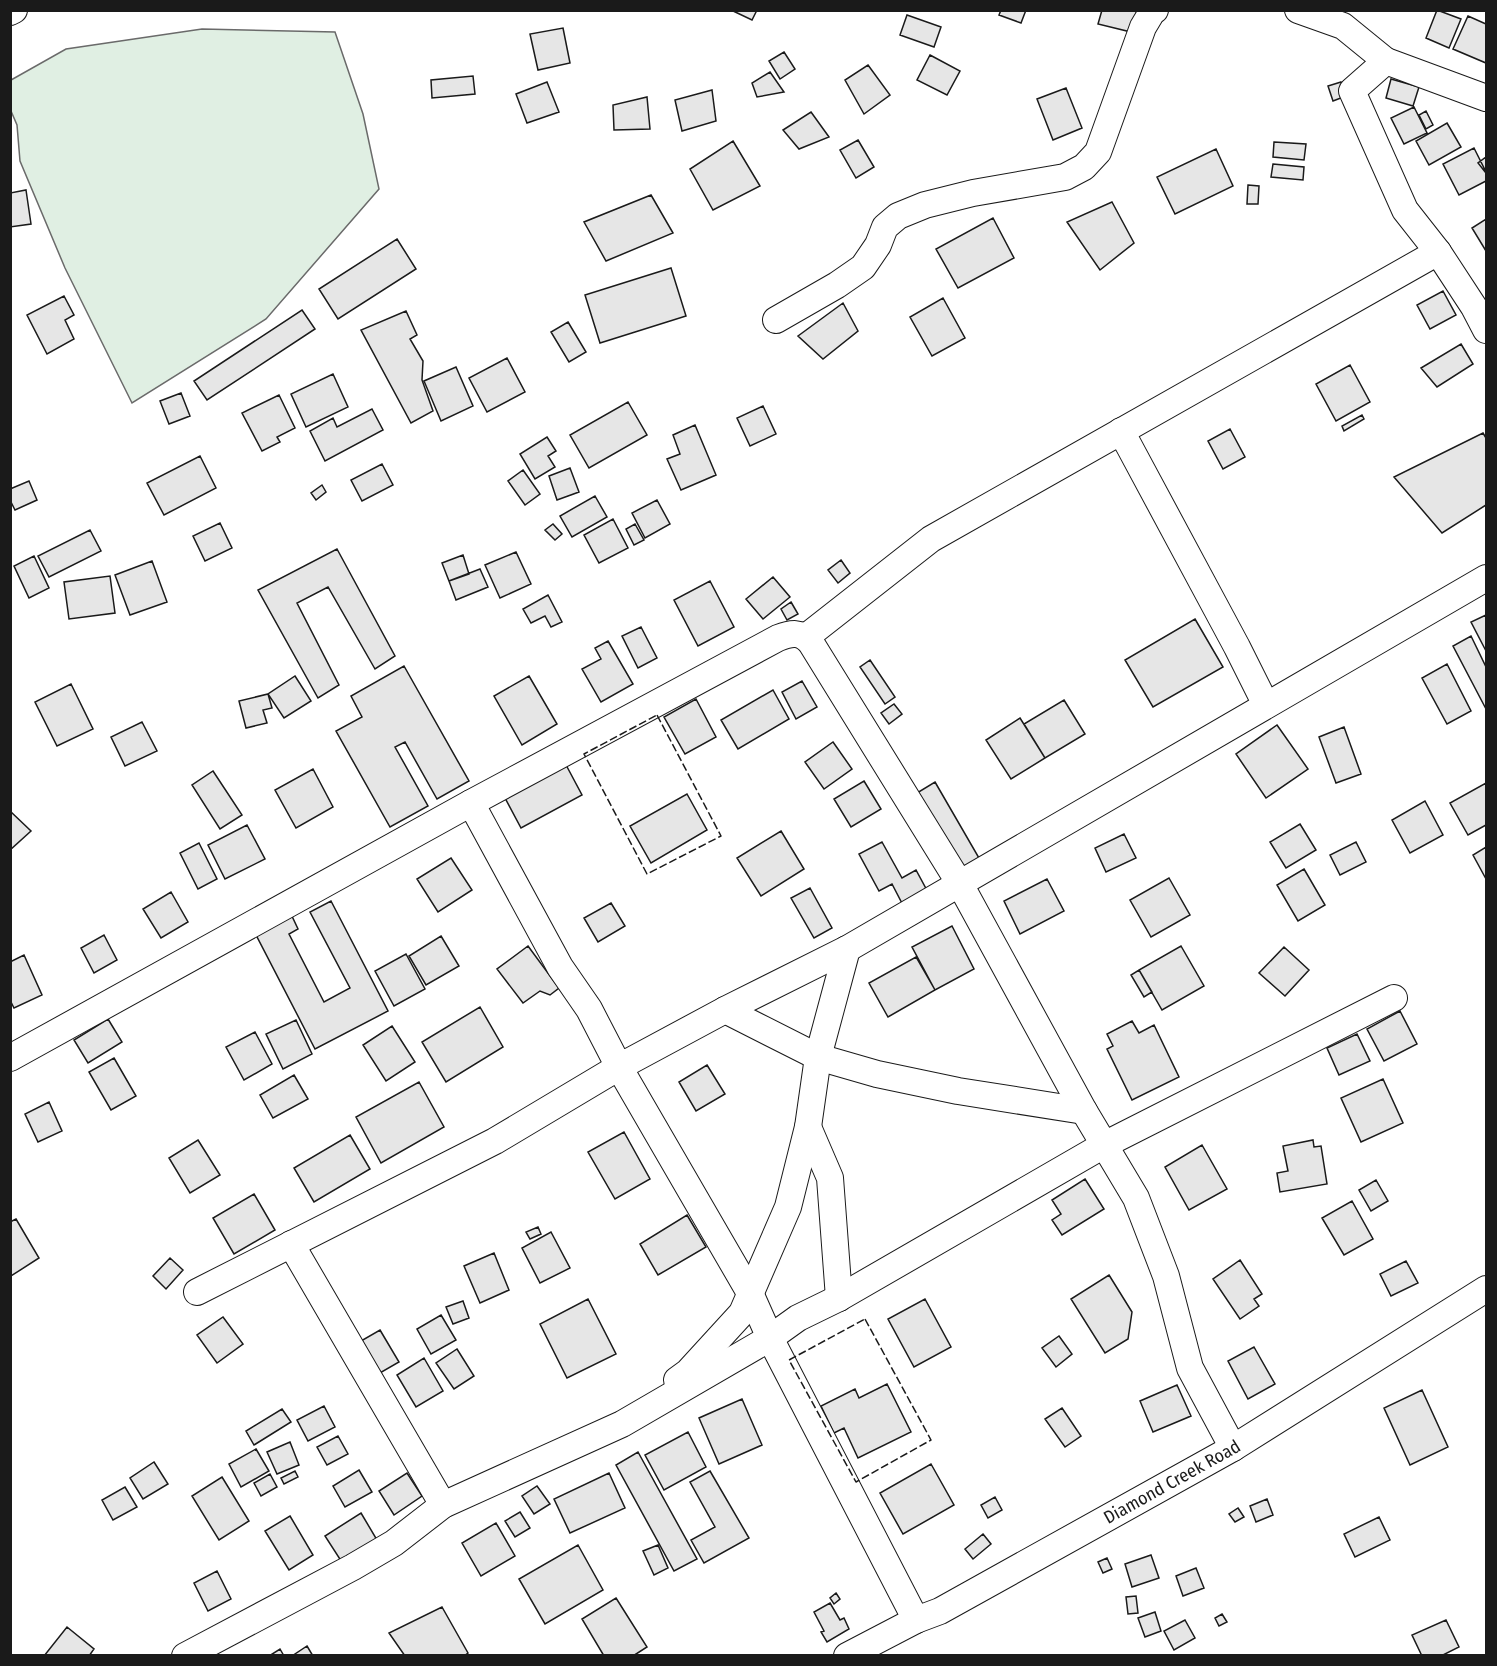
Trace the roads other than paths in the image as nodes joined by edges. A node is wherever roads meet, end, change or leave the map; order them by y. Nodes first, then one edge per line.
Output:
1 (1155, 10) edge
2 (1298, 10) edge
3 (1338, 18) edge
4 (1386, 61) junction
5 (1486, 98) edge
6 (1438, 252) junction
7 (776, 320) dead end
8 (1486, 330) edge
9 (1121, 431) junction
10 (1486, 578) edge
11 (806, 637) junction
12 (1266, 705) junction
13 (471, 803) junction
14 (960, 884) junction
15 (847, 950) junction
16 (1394, 998) dead end
17 (725, 1010) junction
18 (818, 1057) junction
19 (10, 1058) edge
20 (619, 1067) junction
21 (1084, 1111) junction
22 (808, 1127) junction
23 (1104, 1145) junction
24 (291, 1244) junction
25 (1486, 1289) edge
26 (197, 1292) dead end
27 (750, 1293) junction
28 (839, 1298) junction
29 (770, 1338) junction
30 (622, 1424) junction
31 (1233, 1448) junction
32 (443, 1505) junction
33 (916, 1620) junction
34 (185, 1656) edge
35 (847, 1656) edge

1 - 7 street
2 - 3 street
3 - 4 street
4 - 5 street
4 - 6 street
6 - 8 street
6 - 9 street
9 - 11 street
9 - 12 street
10 - 12 street
11 - 13 street
11 - 14 street
12 - 14 street
13 - 19 street
13 - 20 street
14 - 15 street
14 - 21 street
15 - 17 street
15 - 18 street
16 - 23 street
17 - 18 street
17 - 20 street
18 - 21 street
18 - 22 street
20 - 24 street
20 - 27 street
21 - 23 street
22 - 27 street
22 - 28 street
23 - 28 street
23 - 31 street
24 - 26 street
24 - 32 street
25 - 31 street, Diamond Creek Road
27 - 29 street
27 - 30 street
28 - 29 street
29 - 30 street
29 - 33 street
30 - 32 street
31 - 33 street, Diamond Creek Road
32 - 34 street
33 - 35 street, Diamond Creek Road

